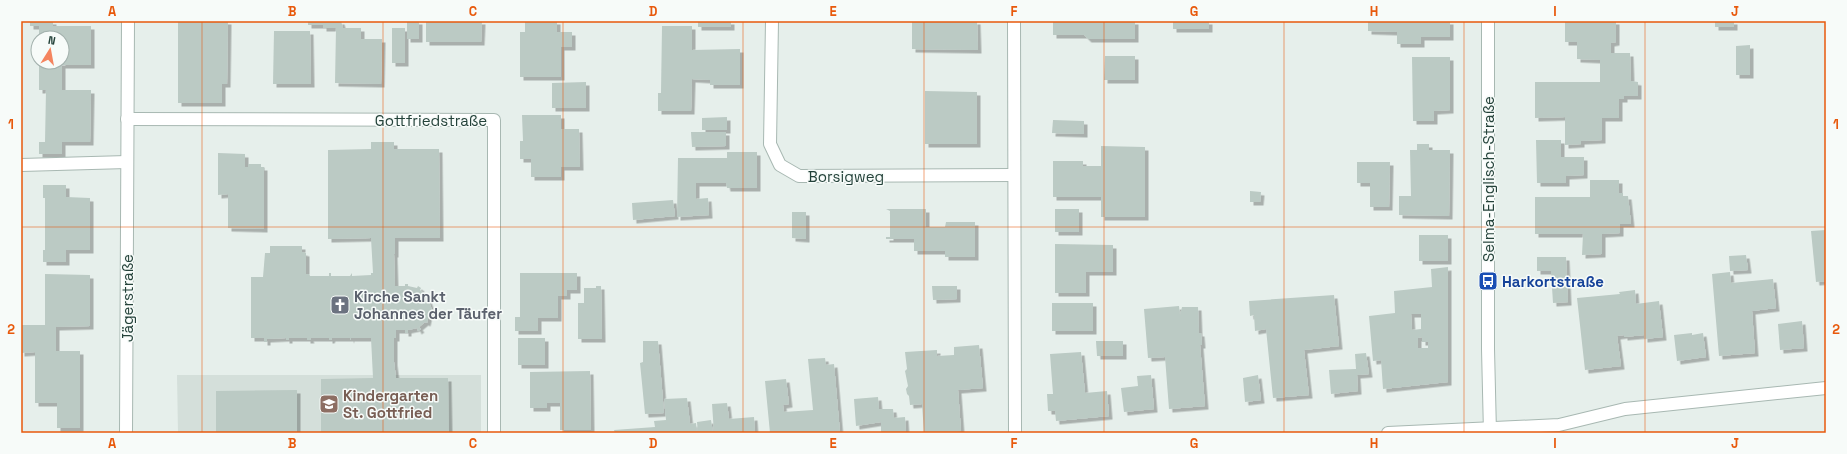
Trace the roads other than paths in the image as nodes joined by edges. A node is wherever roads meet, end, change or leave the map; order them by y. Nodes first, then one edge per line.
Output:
1 (128, 21) edge
2 (772, 21) edge
3 (1014, 21) edge
4 (1488, 21) edge
5 (127, 119) junction
6 (127, 162) junction
7 (21, 165) edge
8 (1014, 175) junction
9 (1826, 388) edge
10 (1490, 430) edge
11 (126, 433) edge
12 (494, 433) edge
13 (1015, 433) edge
14 (1388, 433) edge

1 - 5 street, Jägerstraße
2 - 8 street, Borsigweg
3 - 8 street
4 - 10 street, Selma-Englisch-Straße
5 - 6 street, Jägerstraße
5 - 12 street, Gottfriedstraße
6 - 7 street
6 - 11 street, Jägerstraße
8 - 13 street
9 - 10 street
10 - 14 street

